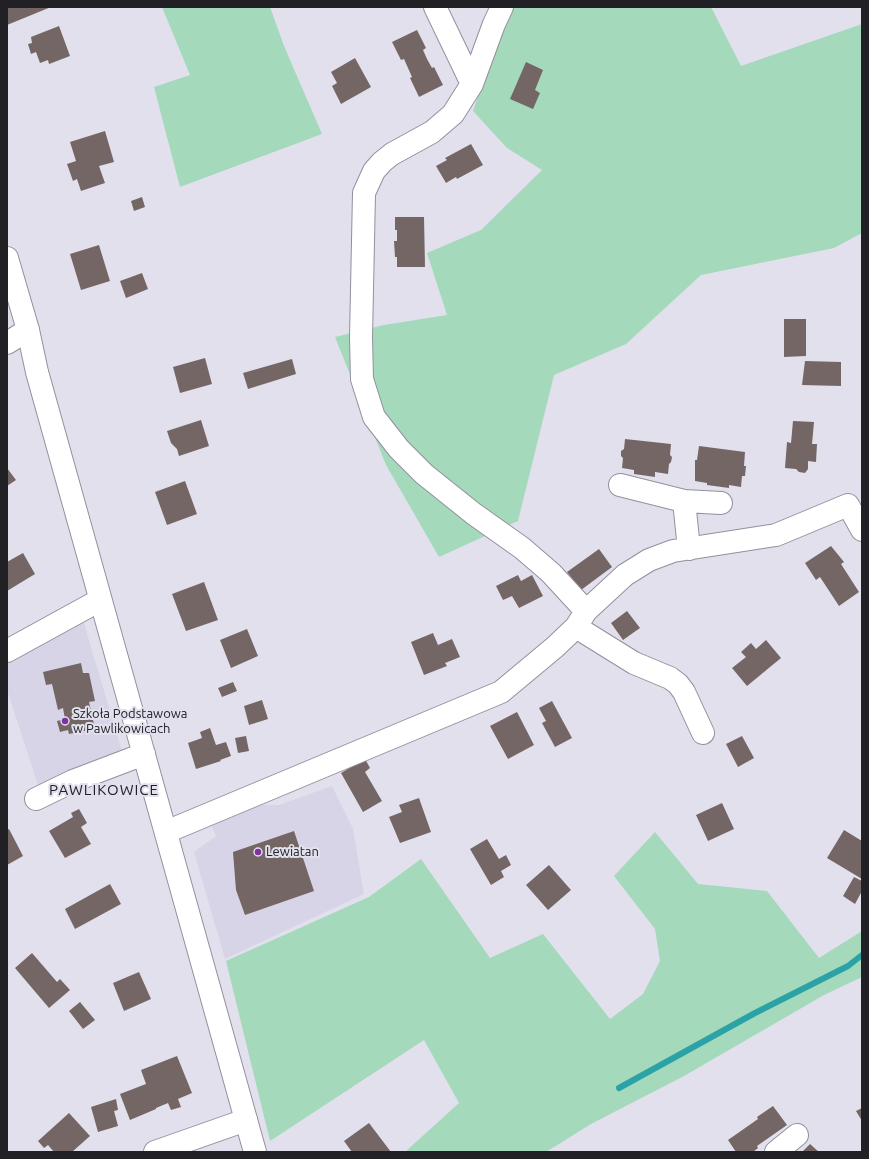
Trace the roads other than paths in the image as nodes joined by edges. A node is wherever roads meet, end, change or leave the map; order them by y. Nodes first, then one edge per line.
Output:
1 (435, 7) edge
2 (502, 7) edge
3 (472, 84) junction
4 (7, 258) edge
5 (28, 330) junction
6 (7, 343) edge
7 (620, 485) dead end
8 (684, 501) junction
9 (855, 501) edge
10 (721, 503) dead end
11 (862, 530) edge
12 (688, 549) junction
13 (100, 600) junction
14 (581, 619) junction
15 (7, 651) edge
16 (703, 733) dead end
17 (144, 754) junction
18 (36, 799) dead end
19 (166, 832) junction
20 (246, 1120) junction
21 (797, 1135) dead end
22 (155, 1152) edge
23 (255, 1152) edge
24 (776, 1152) edge

1 - 3 street
2 - 3 street
3 - 14 street
4 - 5 street
5 - 6 street
5 - 13 street
7 - 8 street
8 - 10 street
8 - 12 street
9 - 11 street
9 - 12 street
12 - 14 street
13 - 15 street
13 - 17 street
14 - 16 street
14 - 19 street
17 - 18 street
17 - 19 street
19 - 20 street
20 - 22 street
20 - 23 street
21 - 24 street

